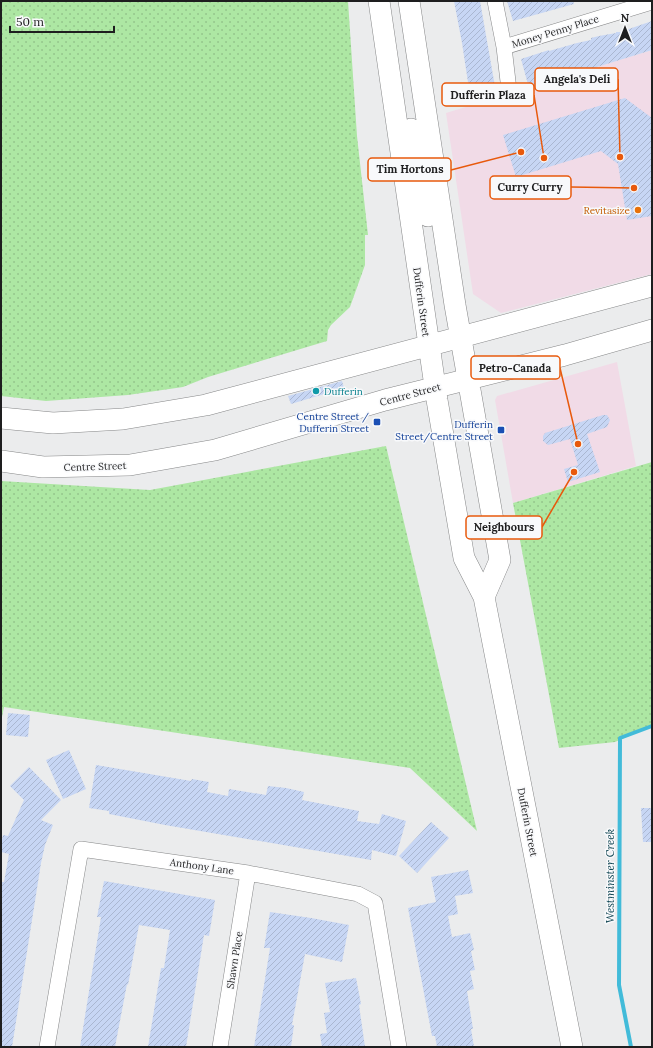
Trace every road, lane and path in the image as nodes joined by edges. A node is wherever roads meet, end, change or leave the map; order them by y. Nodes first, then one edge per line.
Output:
1 (380, 1) edge
2 (409, 1) edge
3 (494, 1) edge
4 (652, 2) edge
5 (504, 47) junction
6 (509, 90) dead end
7 (652, 286) edge
8 (652, 330) edge
9 (456, 338) junction
10 (429, 345) junction
11 (464, 357) junction
12 (512, 369) junction
13 (468, 379) junction
14 (435, 387) junction
15 (1, 418) edge
16 (1, 461) edge
17 (484, 597) junction
18 (248, 873) junction
19 (47, 1047) edge
20 (220, 1047) edge
21 (399, 1047) edge
22 (572, 1047) edge

1 - 9 main road
1 - 10 main road, Dufferin Street
2 - 9 main road
3 - 5 street, Money Penny Place
4 - 5 street, Money Penny Place
5 - 6 street, Money Penny Place
7 - 9 main road
8 - 12 main road, Centre Street
9 - 10 main road
9 - 11 main road
10 - 14 main road, Dufferin Street
10 - 15 main road
11 - 12 main road
11 - 13 main road
12 - 13 main road, Centre Street
13 - 14 main road, Centre Street
13 - 17 main road
14 - 16 main road, Centre Street
14 - 17 main road, Dufferin Street
17 - 22 main road, Dufferin Street
18 - 19 street, Anthony Lane
18 - 20 street, Shawn Place
18 - 21 street, Anthony Lane

